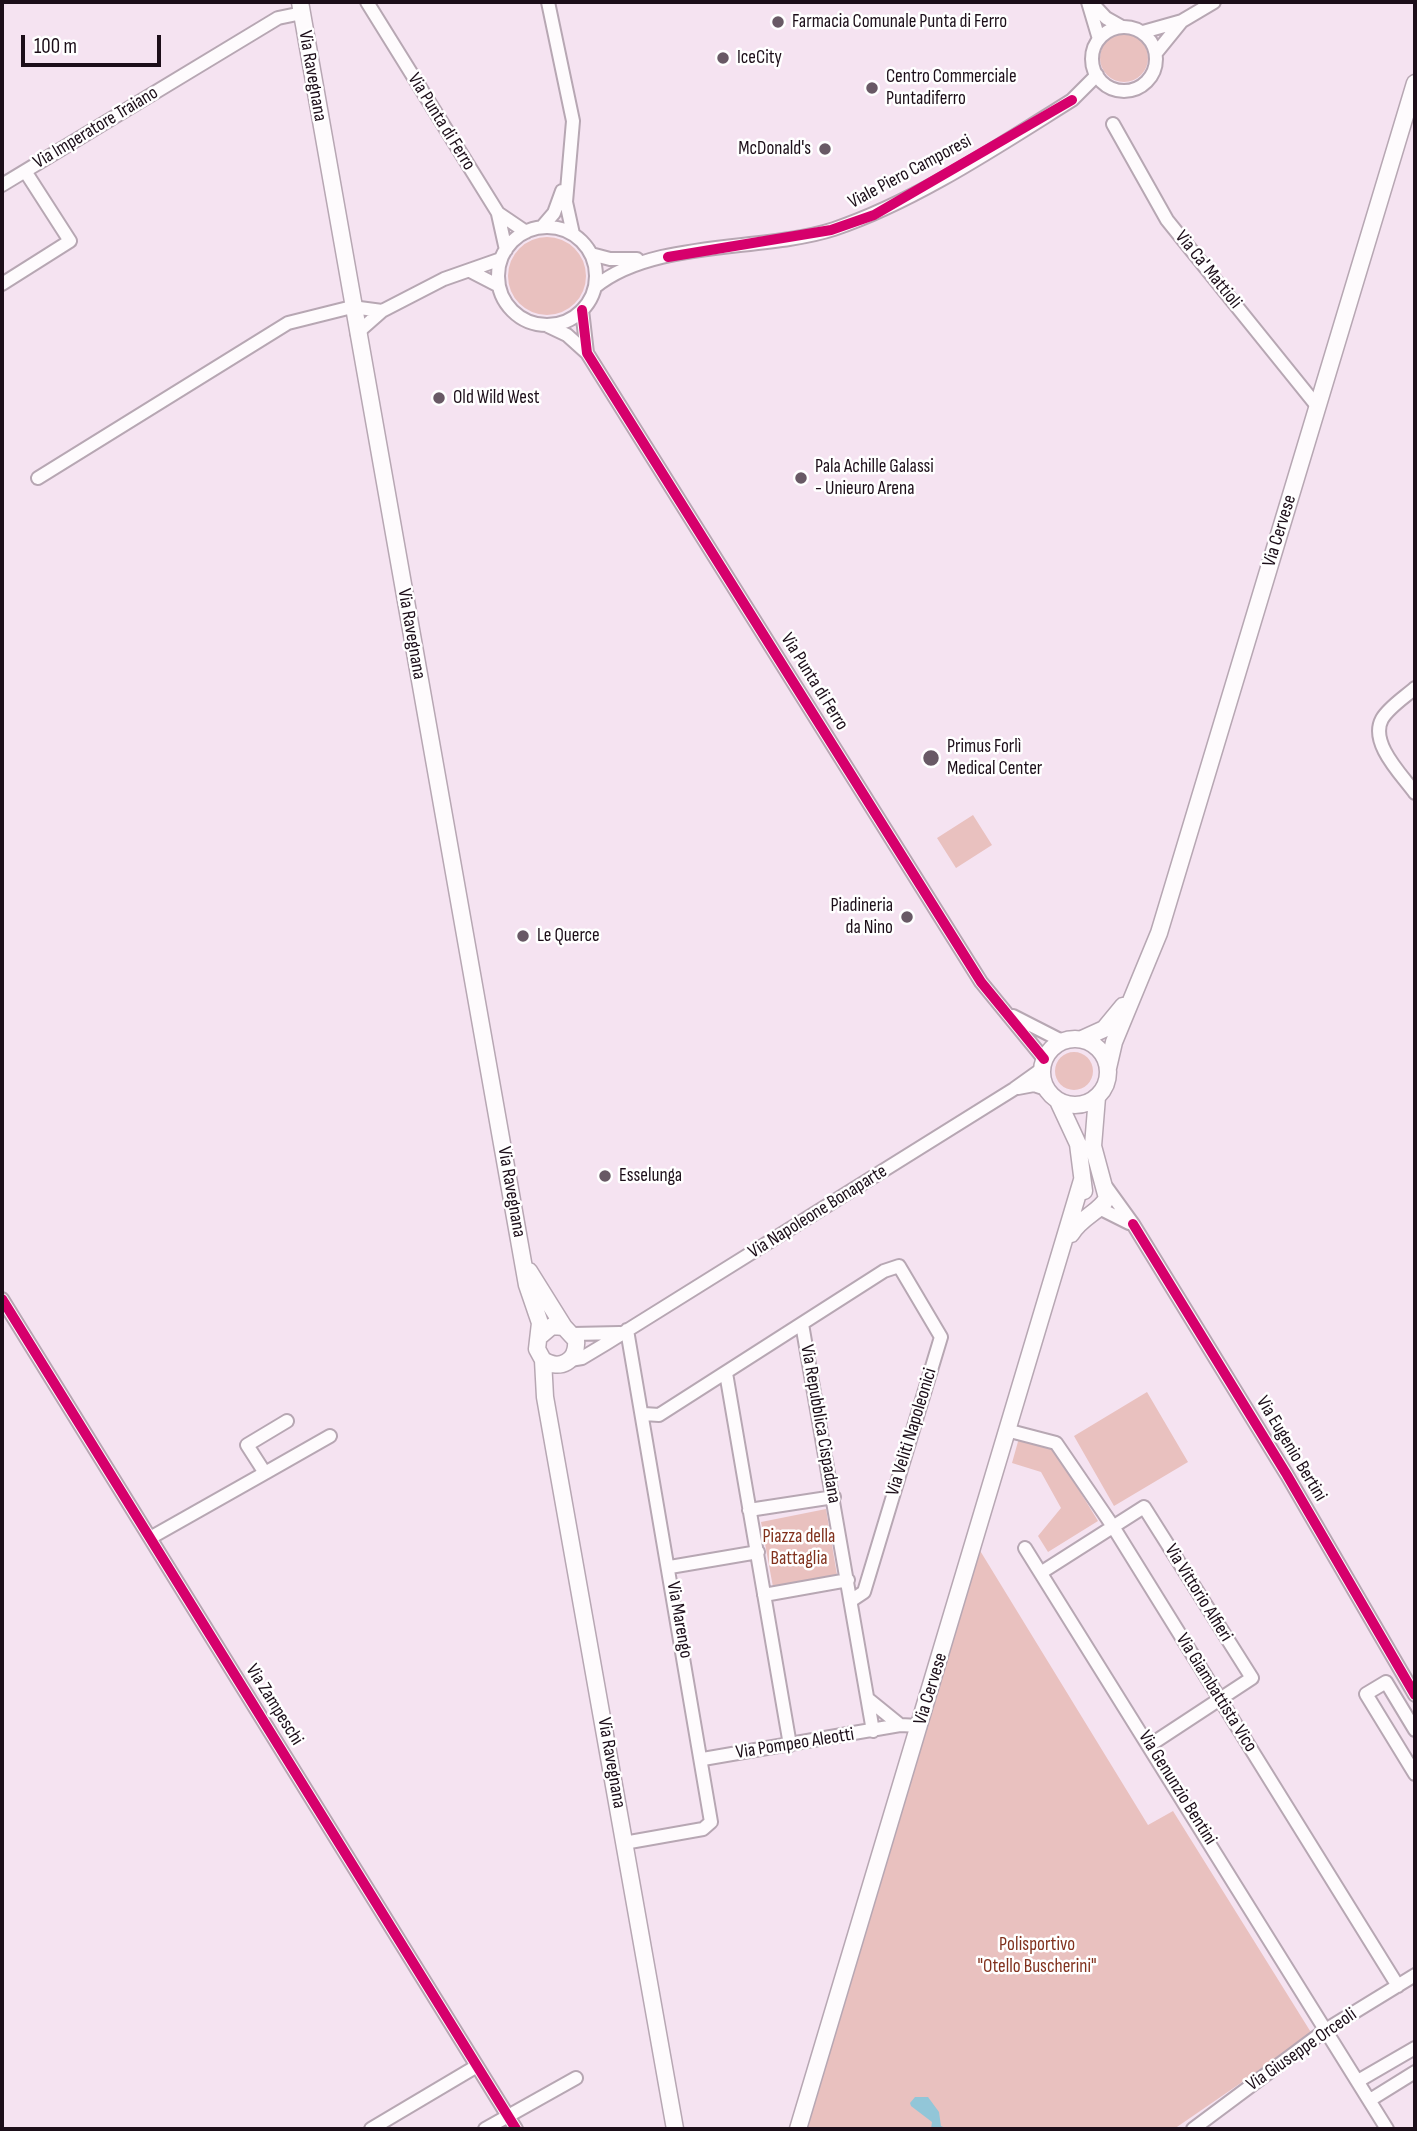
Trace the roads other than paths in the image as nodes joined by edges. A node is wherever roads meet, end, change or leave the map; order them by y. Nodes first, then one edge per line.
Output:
1 (367, 2) edge
2 (548, 2) edge
3 (1090, 2) edge
4 (1214, 2) edge
5 (301, 7) edge
6 (1182, 21) junction
7 (1122, 27) junction
8 (1143, 32) junction
9 (1099, 39) junction
10 (1156, 54) junction
11 (1101, 80) junction
12 (1415, 83) edge
13 (1113, 124) dead end
14 (570, 160) junction
15 (25, 171) junction
16 (2, 185) edge
17 (498, 213) junction
18 (542, 227) junction
19 (526, 232) junction
20 (572, 234) junction
21 (591, 254) junction
22 (503, 255) junction
23 (668, 257) junction
24 (470, 271) junction
25 (2, 284) edge
26 (499, 286) junction
27 (595, 287) junction
28 (352, 307) junction
29 (582, 310) junction
30 (382, 312) junction
31 (545, 325) junction
32 (357, 333) junction
33 (587, 352) junction
34 (1317, 406) junction
35 (38, 478) dead end
36 (1415, 688) edge
37 (1415, 793) edge
38 (1141, 977) junction
39 (1001, 1008) junction
40 (1082, 1039) junction
41 (1062, 1041) junction
42 (1043, 1064) junction
43 (1108, 1068) junction
44 (1014, 1089) junction
45 (1052, 1095) junction
46 (1097, 1097) junction
47 (1082, 1180) junction
48 (1107, 1188) junction
49 (1099, 1208) junction
50 (1133, 1224) junction
51 (1063, 1248) junction
52 (526, 1266) junction
53 (2, 1299) edge
54 (802, 1324) junction
55 (568, 1330) junction
56 (624, 1331) junction
57 (539, 1336) junction
58 (543, 1360) junction
59 (566, 1363) junction
60 (726, 1373) junction
61 (545, 1397) junction
62 (644, 1414) junction
63 (287, 1421) dead end
64 (1010, 1431) junction
65 (330, 1436) dead end
66 (265, 1473) junction
67 (834, 1497) junction
68 (749, 1510) junction
69 (1112, 1525) junction
70 (150, 1538) junction
71 (1025, 1548) dead end
72 (758, 1552) junction
73 (670, 1567) junction
74 (1042, 1572) junction
75 (848, 1580) junction
76 (764, 1595) junction
77 (852, 1600) junction
78 (1400, 1671) junction
79 (1386, 1682) junction
80 (1415, 1695) edge
81 (868, 1699) junction
82 (1220, 1699) junction
83 (894, 1727) junction
84 (1415, 1730) edge
85 (873, 1731) junction
86 (918, 1734) junction
87 (790, 1745) junction
88 (1150, 1745) junction
89 (703, 1759) junction
90 (1415, 1774) edge
91 (624, 1843) junction
92 (1415, 1975) edge
93 (1398, 1986) junction
94 (1327, 2029) junction
95 (1415, 2048) edge
96 (477, 2066) junction
97 (1415, 2072) edge
98 (576, 2078) dead end
99 (1358, 2081) junction
100 (1370, 2100) junction
101 (508, 2115) junction
102 (370, 2129) edge
103 (485, 2129) edge
104 (516, 2129) edge
105 (675, 2129) edge
106 (798, 2129) edge
107 (1193, 2129) edge
108 (1387, 2129) edge

1 - 17 street, Via Punta di Ferro
2 - 14 street
3 - 7 street
3 - 9 street
4 - 6 street
5 - 15 street, Via Imperatore Traiano
5 - 28 main road, Via Ravegnana
6 - 8 street
6 - 10 street
7 - 8 street
7 - 9 street
8 - 10 street
9 - 11 street
10 - 11 street
11 - 23 street, Viale Piero Camporesi
12 - 34 main road, Via Cervese
13 - 34 street, Via Ca' Mattioli
14 - 18 street
14 - 20 street
15 - 16 street, Via Imperatore Traiano
15 - 25 street
17 - 19 street, Via Punta di Ferro
17 - 22 street
18 - 19 street
18 - 20 street
19 - 22 street
20 - 21 street
21 - 23 street, Viale Piero Camporesi
21 - 27 street
22 - 24 street
22 - 26 street
23 - 27 street, Viale Piero Camporesi
24 - 26 street
24 - 30 street
26 - 31 street
27 - 29 street
28 - 30 street
28 - 32 main road, Via Ravegnana
28 - 35 street
29 - 31 street
29 - 33 street, Via Punta di Ferro
30 - 32 street
31 - 33 street
32 - 52 main road, Via Ravegnana
33 - 39 street, Via Punta di Ferro
34 - 38 main road, Via Cervese
36 - 37 street
38 - 40 main road, Via Cervese
38 - 43 main road, Via Cervese
39 - 41 street, Via Punta di Ferro
39 - 42 street, Via Punta di Ferro
40 - 41 main road, Via Cervese
40 - 43 main road
41 - 42 main road
42 - 44 street, Via Napoleone Bonaparte
42 - 45 main road, Via Cervese
43 - 46 main road, Via Cervese
44 - 45 street
44 - 56 street, Via Napoleone Bonaparte
45 - 46 main road
45 - 47 main road, Via Cervese
46 - 48 main road, Via Cervese
47 - 49 main road, Via Cervese
47 - 51 main road, Via Cervese
48 - 49 main road, Via Cervese
48 - 50 street, Via Eugenio Bertini
49 - 50 street
49 - 51 main road, Via Cervese
50 - 78 street, Via Eugenio Bertini
51 - 64 main road, Via Cervese
52 - 55 main road, Via Ravegnana
52 - 57 main road, Via Ravegnana
53 - 70 street, Via Zampeschi
54 - 60 street
54 - 67 street, Via Repubblica Cispadana
54 - 77 street, Via Veliti Napoleonici
55 - 56 street, Via Napoleone Bonaparte
55 - 57 main road
55 - 59 main road
56 - 59 street, Via Napoleone Bonaparte
56 - 62 street, Via Marengo
57 - 58 main road
58 - 59 main road
58 - 61 main road, Via Ravegnana
59 - 61 main road
60 - 62 street
60 - 68 street
61 - 91 main road, Via Ravegnana
62 - 73 street, Via Marengo
63 - 66 street
64 - 69 street, Via Giambattista Vico
64 - 86 main road, Via Cervese
65 - 66 street
66 - 70 street
67 - 68 street
67 - 75 street, Via Repubblica Cispadana
68 - 72 street
69 - 74 street
69 - 82 street, Via Giambattista Vico
69 - 82 street, Via Vittorio Alfieri
70 - 96 street, Via Zampeschi
71 - 74 street, Via Genunzio Bentini
72 - 73 street
72 - 76 street
73 - 89 street, Via Marengo
74 - 88 street, Via Genunzio Bentini
75 - 76 street
75 - 77 street, Via Repubblica Cispadana
76 - 87 street
77 - 81 street, Via Repubblica Cispadana
78 - 79 street
78 - 80 street, Via Eugenio Bertini
79 - 84 street
79 - 90 street
81 - 83 street
81 - 85 street, Via Repubblica Cispadana
82 - 88 street
82 - 93 street, Via Giambattista Vico
83 - 85 street, Via Pompeo Aleotti
83 - 86 street
85 - 87 street, Via Pompeo Aleotti
86 - 106 main road, Via Cervese
87 - 89 street, Via Pompeo Aleotti
88 - 94 street, Via Genunzio Bentini
89 - 91 street, Via Marengo
91 - 105 main road, Via Ravegnana
92 - 93 street, Via Giuseppe Orceoli
93 - 94 street, Via Giuseppe Orceoli
94 - 99 street, Via Genunzio Bentini
94 - 107 street, Via Giuseppe Orceoli
95 - 99 street
96 - 101 street, Via Zampeschi
96 - 102 street
97 - 100 street
98 - 101 street
99 - 100 street, Via Genunzio Bentini
100 - 108 street, Via Genunzio Bentini
101 - 103 street
101 - 104 street, Via Zampeschi

